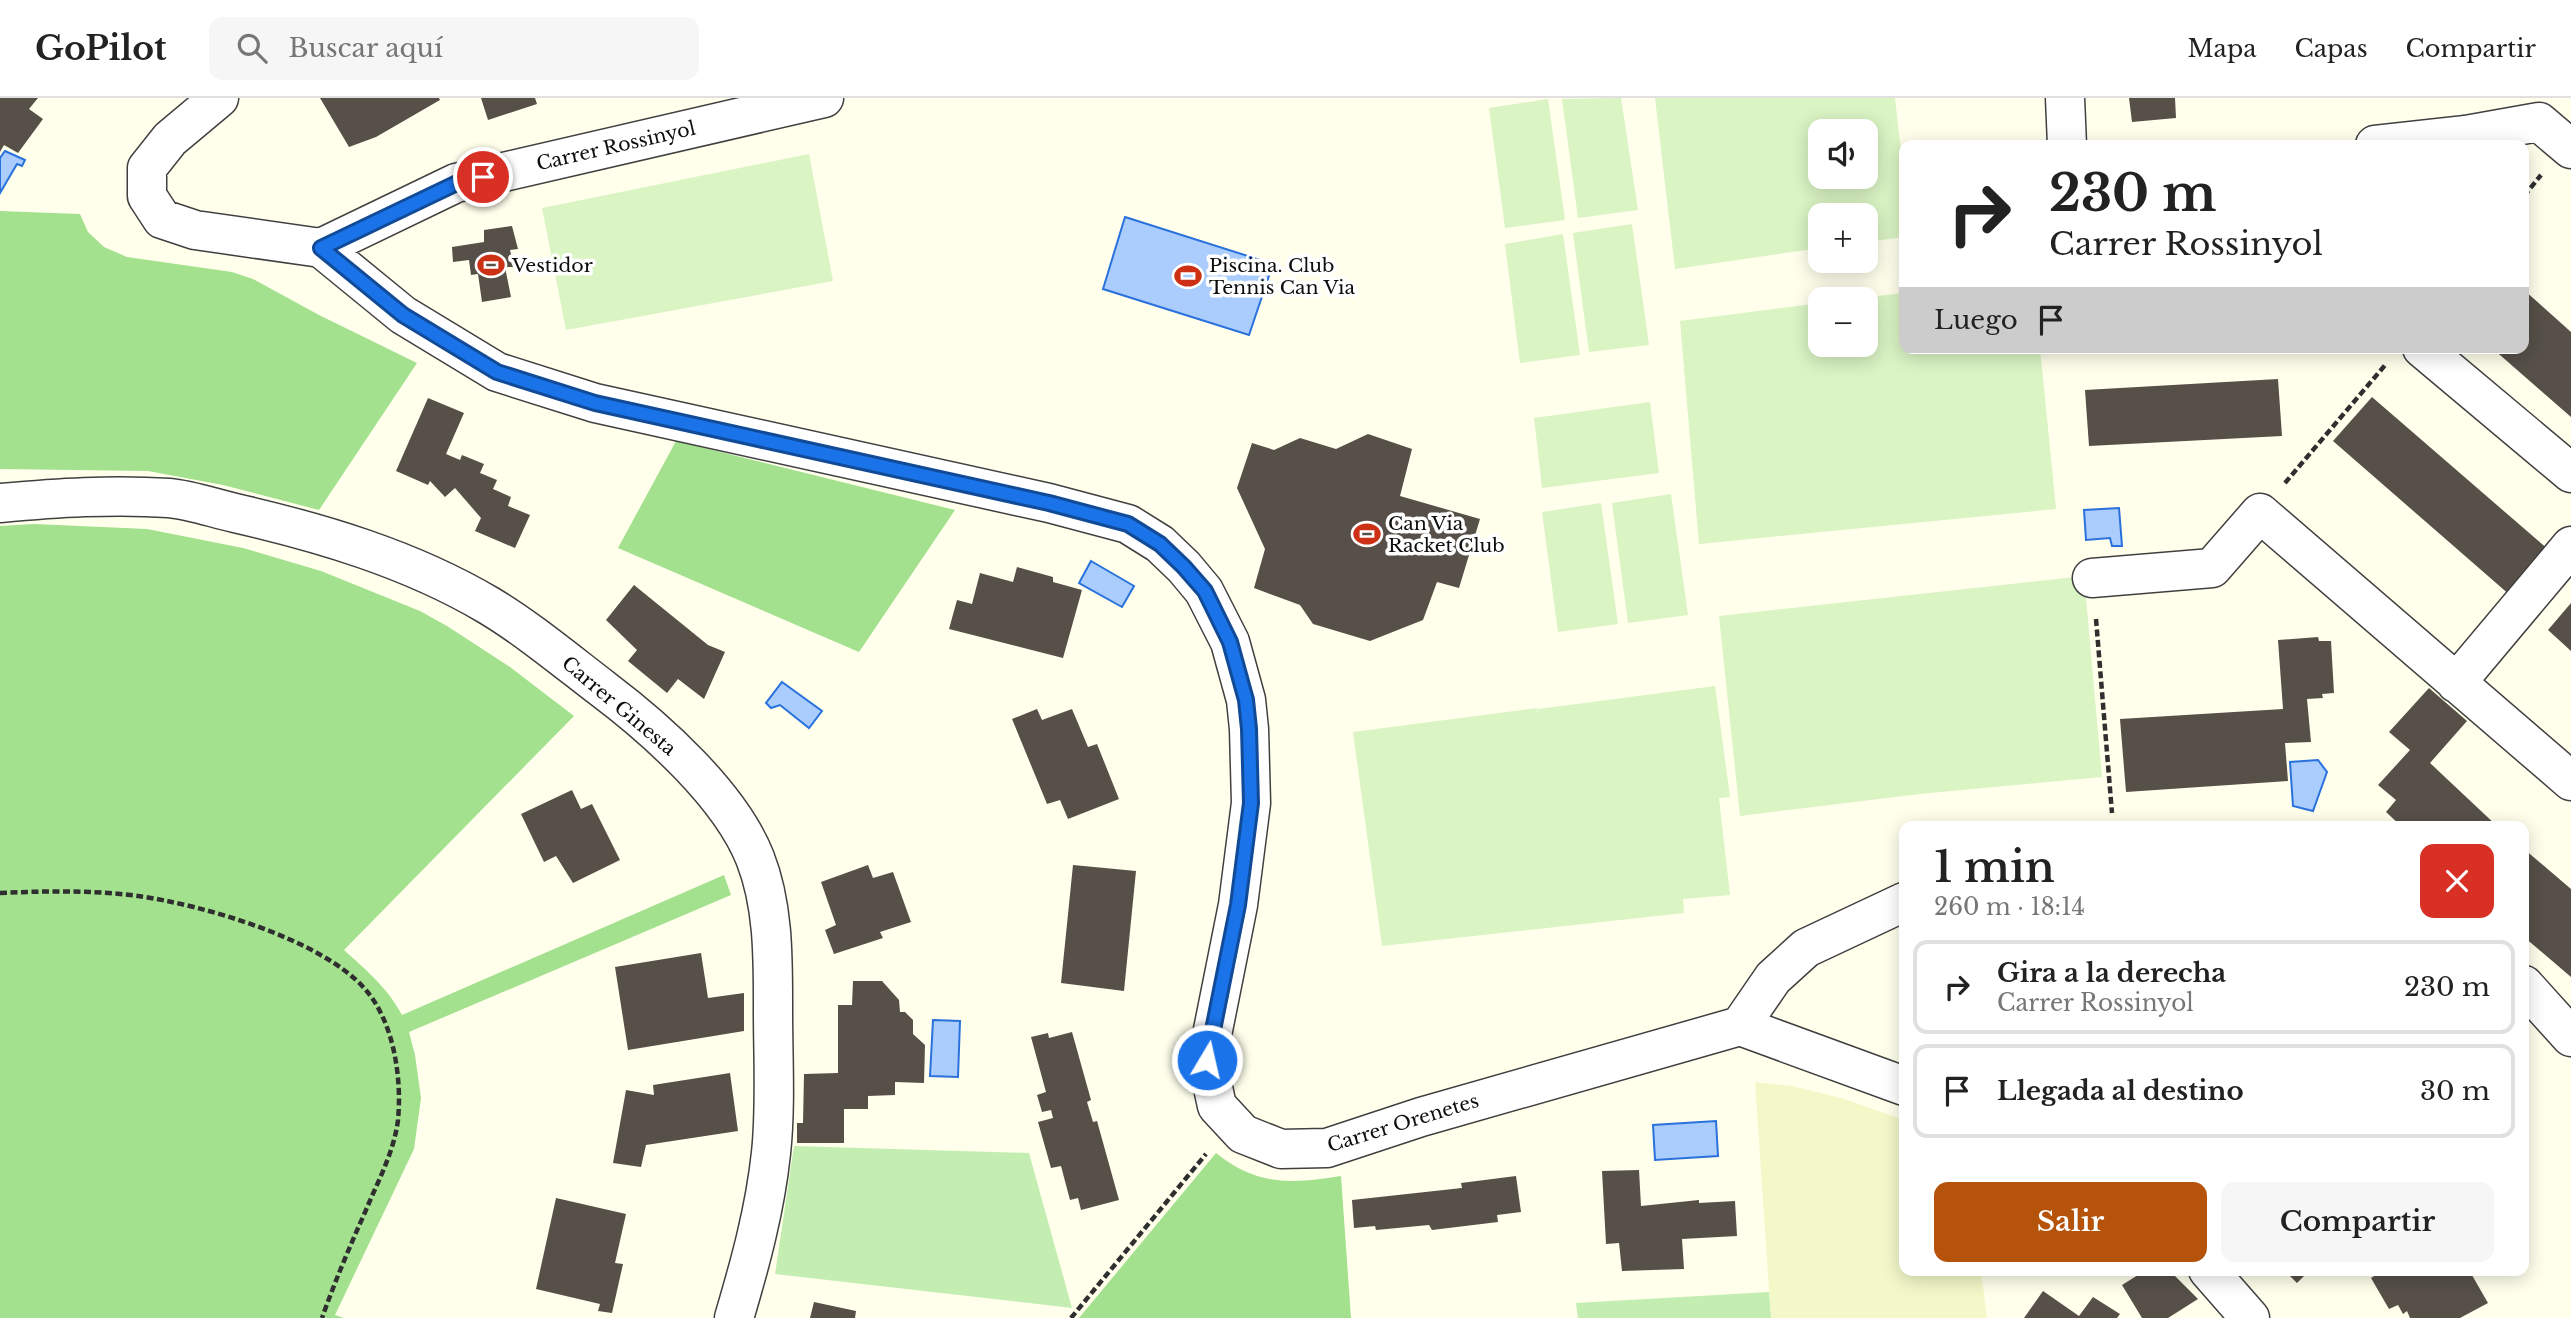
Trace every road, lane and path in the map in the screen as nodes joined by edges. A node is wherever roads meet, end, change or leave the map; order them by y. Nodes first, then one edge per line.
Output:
1 (219, 98) edge
2 (824, 98) edge
3 (2065, 98) edge
4 (2067, 140) edge
5 (2420, 140) edge
6 (2571, 149) edge
7 (321, 248) junction
8 (2406, 354) edge
9 (2408, 354) edge
10 (2571, 473) edge
11 (0, 503) edge
12 (2260, 513) junction
13 (2571, 546) edge
14 (2092, 578) joint
15 (2456, 683) junction
16 (2571, 781) edge
17 (2112, 813) dead end
18 (0, 892) edge
19 (1899, 904) edge
20 (2529, 991) edge
21 (1740, 1026) junction
22 (2571, 1037) edge
23 (1899, 1084) edge
24 (1209, 1150) dead end
25 (2213, 1276) edge
26 (322, 1318) edge
27 (734, 1318) edge
28 (1072, 1318) edge
29 (2250, 1318) edge

1 - 7 street
2 - 7 street, Carrer Rossinyol
3 - 4 street
5 - 6 street
7 - 21 street, Carrer Orenetes
8 - 12 path
9 - 10 street
11 - 27 street, Carrer Ginesta
12 - 14 street
12 - 15 street
13 - 15 street
14 - 17 path
15 - 16 street
18 - 26 path
19 - 21 street
20 - 22 street
21 - 23 street
24 - 28 path
25 - 29 street

